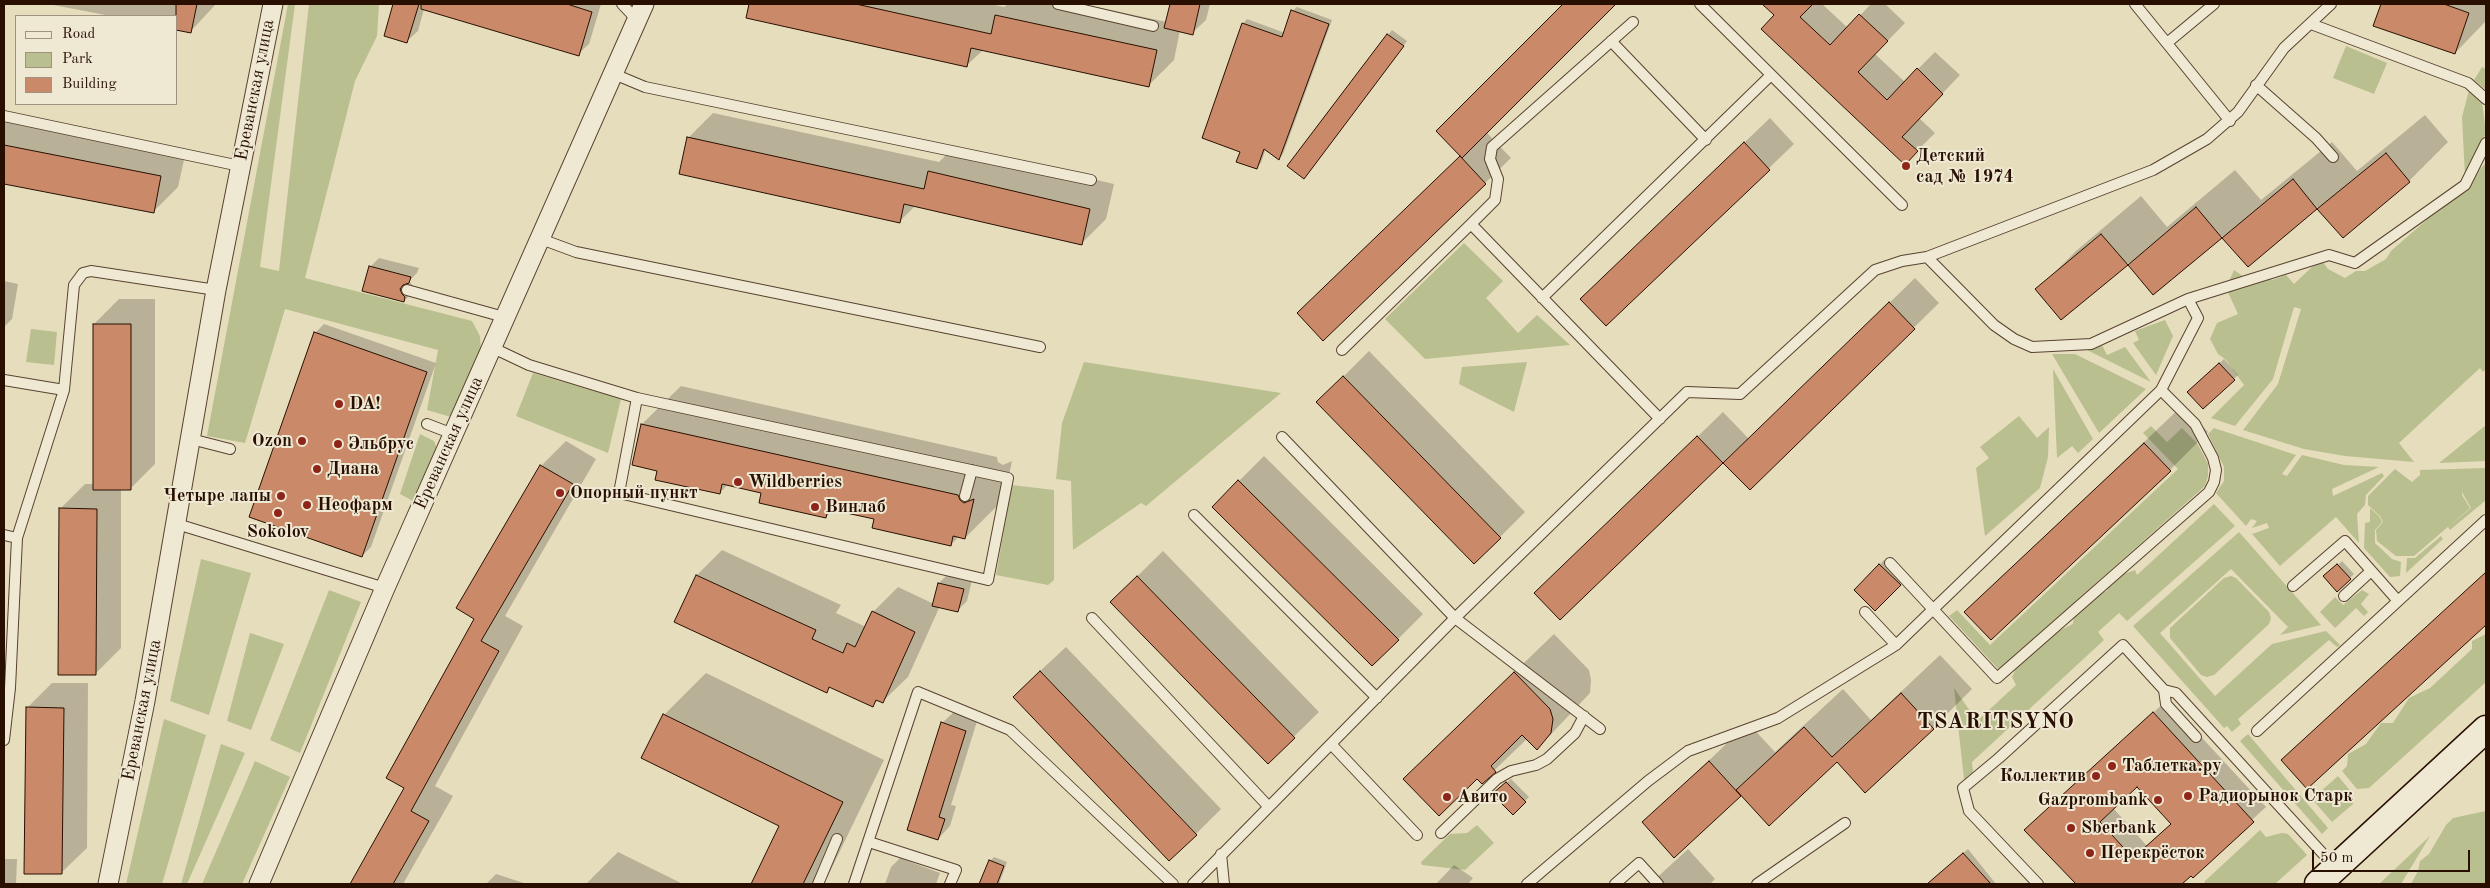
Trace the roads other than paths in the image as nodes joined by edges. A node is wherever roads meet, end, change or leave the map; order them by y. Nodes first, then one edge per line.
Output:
1 (273, 4) edge
2 (622, 4) edge
3 (1058, 4) edge
4 (1700, 4) edge
5 (2135, 4) edge
6 (2214, 4) edge
7 (2331, 4) edge
8 (640, 12) edge
9 (1633, 22) dead end
10 (2311, 24) junction
11 (1153, 26) dead end
12 (1611, 41) junction
13 (2167, 43) junction
14 (614, 74) junction
15 (1772, 75) junction
16 (2256, 85) junction
17 (2486, 99) edge
18 (4, 116) edge
19 (2230, 121) junction
20 (1706, 140) junction
21 (2486, 142) edge
22 (2333, 157) dead end
23 (240, 166) junction
24 (1091, 180) dead end
25 (1902, 205) dead end
26 (1471, 224) junction
27 (541, 239) junction
28 (1927, 257) junction
29 (216, 290) junction
30 (407, 290) dead end
31 (1542, 298) junction
32 (2188, 299) junction
33 (504, 317) junction
34 (491, 347) junction
35 (1040, 347) dead end
36 (1342, 350) dead end
37 (4, 380) edge
38 (64, 390) junction
39 (2162, 390) junction
40 (637, 398) junction
41 (1660, 419) junction
42 (427, 424) dead end
43 (453, 434) junction
44 (1282, 436) dead end
45 (191, 439) junction
46 (230, 449) dead end
47 (972, 470) junction
48 (965, 496) dead end
49 (1194, 515) dead end
50 (2486, 520) edge
51 (177, 524) junction
52 (4, 535) edge
53 (17, 538) junction
54 (1890, 562) dead end
55 (2372, 571) junction
56 (2293, 586) dead end
57 (385, 588) junction
58 (2344, 596) dead end
59 (2398, 601) junction
60 (1933, 610) junction
61 (1865, 612) dead end
62 (1092, 618) dead end
63 (1455, 618) junction
64 (1896, 645) junction
65 (2164, 690) junction
66 (1377, 698) junction
67 (6, 701) edge
68 (1584, 716) junction
69 (1600, 729) dead end
70 (2486, 729) edge
71 (2257, 731) dead end
72 (2196, 737) dead end
73 (4, 740) edge
74 (1331, 744) junction
75 (1268, 806) junction
76 (1845, 823) dead end
77 (1441, 833) dead end
78 (1417, 834) dead end
79 (837, 839) dead end
80 (869, 842) junction
81 (1221, 854) junction
82 (2327, 876) edge
83 (108, 884) edge
84 (259, 884) edge
85 (818, 884) edge
86 (854, 884) edge
87 (950, 884) edge
88 (1173, 884) edge
89 (1192, 884) edge
90 (1224, 884) edge
91 (1527, 884) edge
92 (1615, 884) edge
93 (1658, 884) edge
94 (1757, 884) edge
95 (2038, 884) edge

1 - 23 street, Ереванская улица
2 - 8 lane
3 - 11 lane
4 - 15 lane
5 - 13 lane
6 - 13 lane
7 - 10 lane
8 - 14 street, Ереванская улица
9 - 12 lane
10 - 16 lane
10 - 17 lane
12 - 20 lane
12 - 26 lane
13 - 19 lane
14 - 24 lane
14 - 27 street, Ереванская улица
15 - 20 lane
15 - 25 lane
16 - 19 lane
16 - 22 lane
18 - 23 lane
19 - 28 lane
20 - 31 lane
21 - 32 lane
23 - 29 street, Ереванская улица
26 - 31 lane
26 - 36 lane
27 - 33 street, Ереванская улица
27 - 35 lane
28 - 32 lane
28 - 41 lane
29 - 38 lane
29 - 45 street, Ереванская улица
30 - 33 lane
31 - 41 lane
32 - 39 lane
33 - 34 street, Ереванская улица
34 - 40 lane
34 - 43 street, Ереванская улица
37 - 38 lane
38 - 53 lane
39 - 60 lane
39 - 60 lane
40 - 47 lane
40 - 47 lane
41 - 63 lane
42 - 43 lane
43 - 57 street, Ереванская улица
44 - 63 lane
45 - 46 lane
45 - 51 street, Ереванская улица
47 - 48 lane
49 - 66 lane
50 - 59 lane
51 - 57 lane
51 - 83 street, Ереванская улица
52 - 53 lane
53 - 67 lane
54 - 60 lane
55 - 56 lane
55 - 58 lane
55 - 59 lane
57 - 84 street, Ереванская улица
59 - 71 lane
60 - 64 lane
61 - 64 lane
62 - 75 lane
63 - 66 lane
63 - 68 lane
64 - 91 lane
65 - 72 lane
65 - 82 lane
65 - 95 lane
66 - 74 lane
67 - 73 lane
68 - 69 lane
68 - 77 lane
70 - 82 main road
74 - 75 lane
74 - 78 lane
75 - 81 lane
76 - 94 lane
79 - 85 lane
80 - 86 lane
80 - 87 lane
80 - 88 lane
81 - 89 lane
81 - 90 lane
92 - 93 lane

